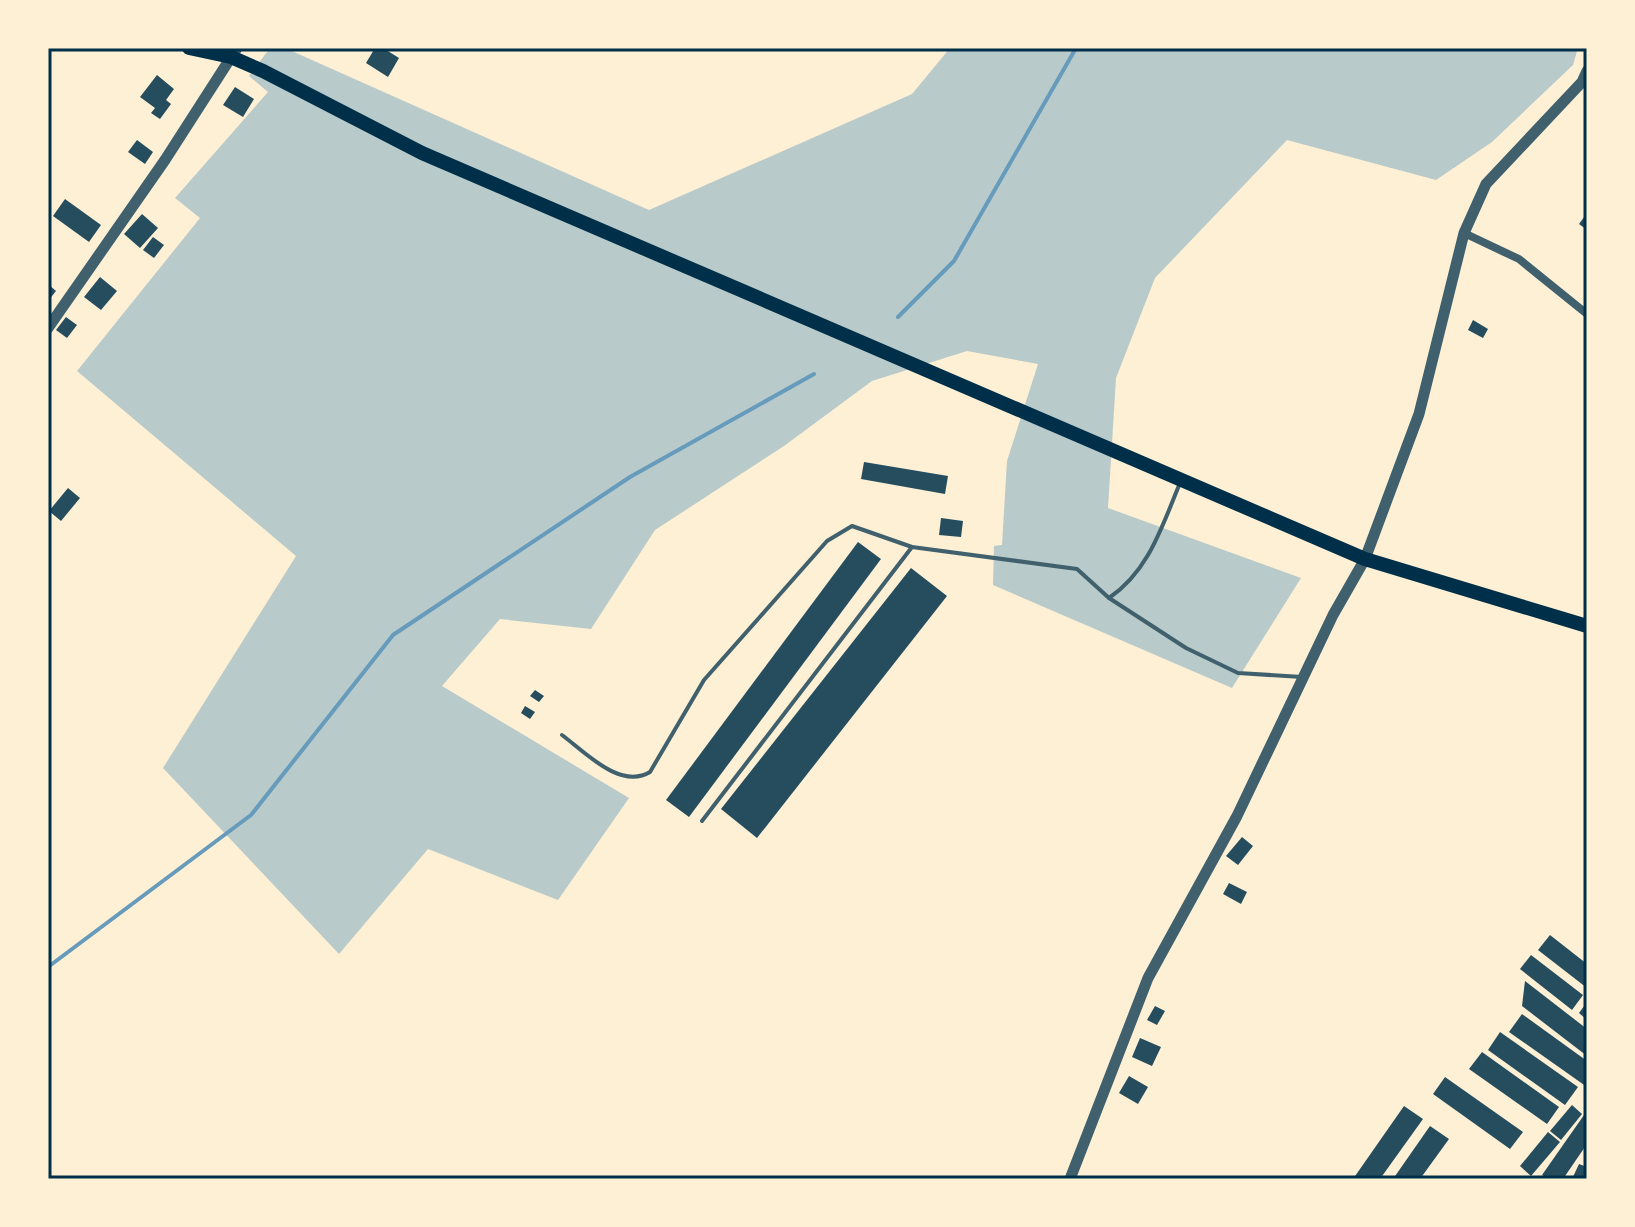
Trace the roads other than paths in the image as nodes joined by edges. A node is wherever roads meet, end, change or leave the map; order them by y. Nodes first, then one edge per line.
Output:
1 (189, 48) edge
2 (234, 52) edge
3 (1587, 71) edge
4 (1464, 233) junction
5 (1587, 314) edge
6 (48, 328) edge
7 (1181, 480) junction
8 (912, 547) junction
9 (1365, 559) junction
10 (1109, 598) junction
11 (1587, 626) edge
12 (1305, 677) junction
13 (562, 735) dead end
14 (702, 821) dead end
15 (1070, 1179) edge

1 - 2 main road
2 - 6 street
2 - 7 main road
3 - 4 street
4 - 5 street
4 - 9 street
7 - 9 main road
7 - 10 lane
8 - 10 lane
8 - 13 lane
8 - 14 lane
9 - 11 main road
9 - 12 street
10 - 12 lane
12 - 15 street

